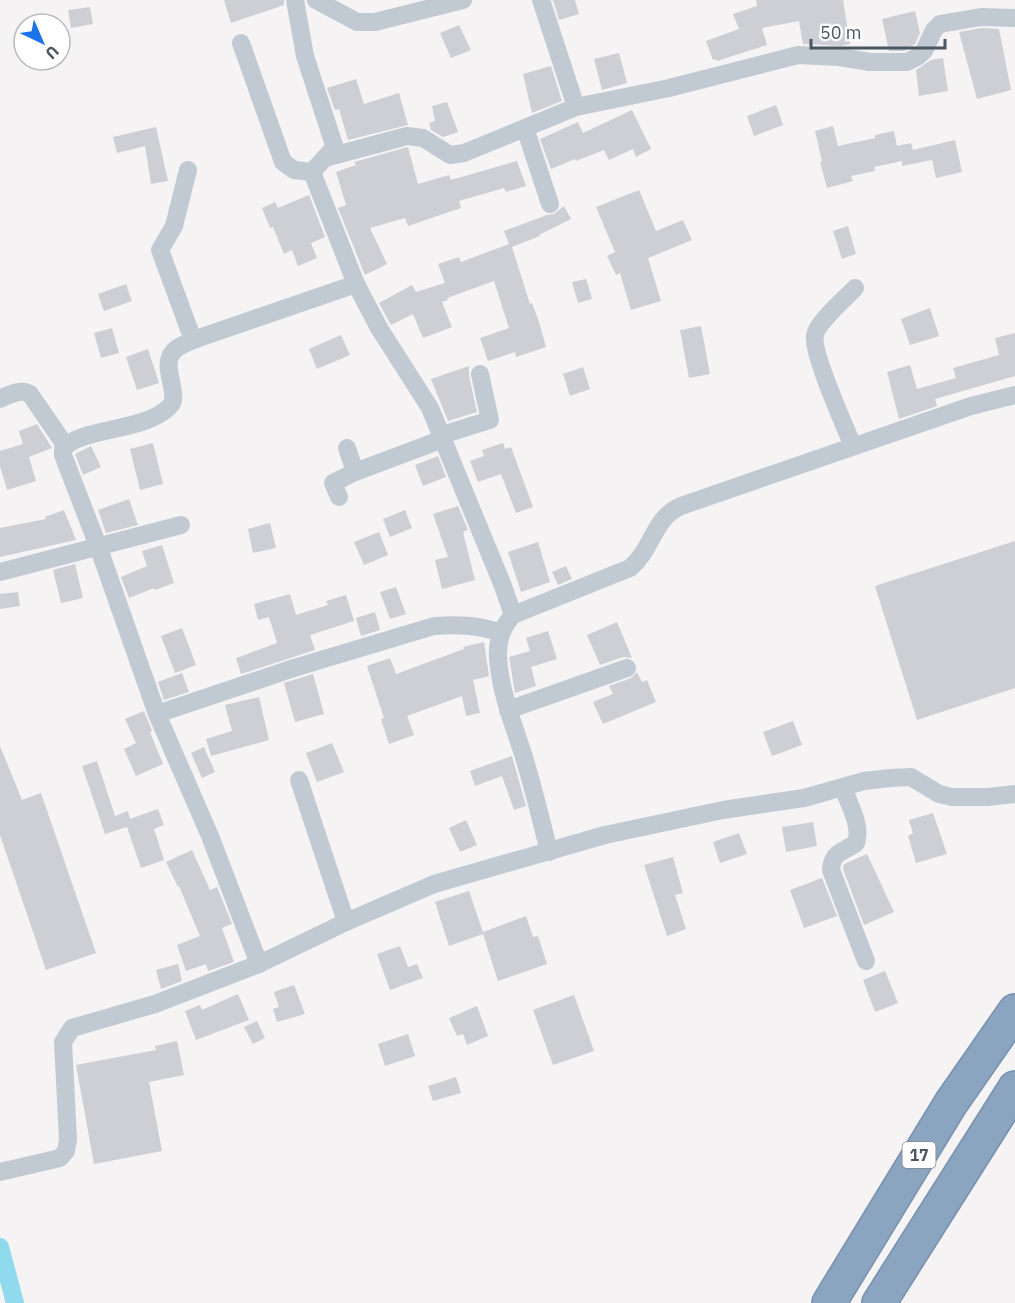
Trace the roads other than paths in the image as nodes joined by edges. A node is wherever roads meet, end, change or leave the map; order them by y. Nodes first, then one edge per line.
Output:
1 (295, 0) edge
2 (316, 0) edge
3 (463, 0) edge
4 (541, 0) edge
5 (1015, 18) edge
6 (241, 42) dead end
7 (576, 107) junction
8 (525, 128) junction
9 (325, 158) junction
10 (188, 170) dead end
11 (312, 172) junction
12 (550, 204) dead end
13 (356, 284) junction
14 (855, 288) dead end
15 (193, 340) junction
16 (480, 374) dead end
17 (1015, 395) edge
18 (0, 399) edge
19 (442, 437) junction
20 (65, 445) junction
21 (853, 446) junction
22 (347, 448) dead end
23 (355, 472) junction
24 (339, 496) dead end
25 (181, 525) dead end
26 (98, 546) junction
27 (0, 572) edge
28 (513, 615) junction
29 (501, 633) junction
30 (627, 668) dead end
31 (508, 710) junction
32 (157, 714) junction
33 (298, 780) dead end
34 (843, 788) junction
35 (1015, 794) edge
36 (549, 852) junction
37 (346, 922) junction
38 (866, 961) dead end
39 (259, 964) junction
40 (1015, 1011) edge
41 (1015, 1088) edge
42 (0, 1172) edge
43 (829, 1303) edge
44 (879, 1303) edge

1 - 9 street
2 - 3 street
4 - 7 street
5 - 7 street
6 - 11 street
7 - 8 street
8 - 9 street
8 - 12 street
9 - 11 street
10 - 15 street
11 - 13 street
13 - 15 street
13 - 19 street
14 - 21 street
15 - 20 street
16 - 19 street
17 - 21 street
18 - 20 street
19 - 23 street
19 - 28 street
20 - 26 street
21 - 28 street
22 - 23 street
23 - 24 street
25 - 26 street
26 - 27 street
26 - 32 street
28 - 29 street
29 - 31 street
29 - 32 street
30 - 31 street
31 - 36 street
32 - 39 street
33 - 37 street
34 - 35 street
34 - 36 street
34 - 38 street
36 - 37 street
37 - 39 street
39 - 42 street
40 - 43 highway, 17
41 - 44 highway, 17

